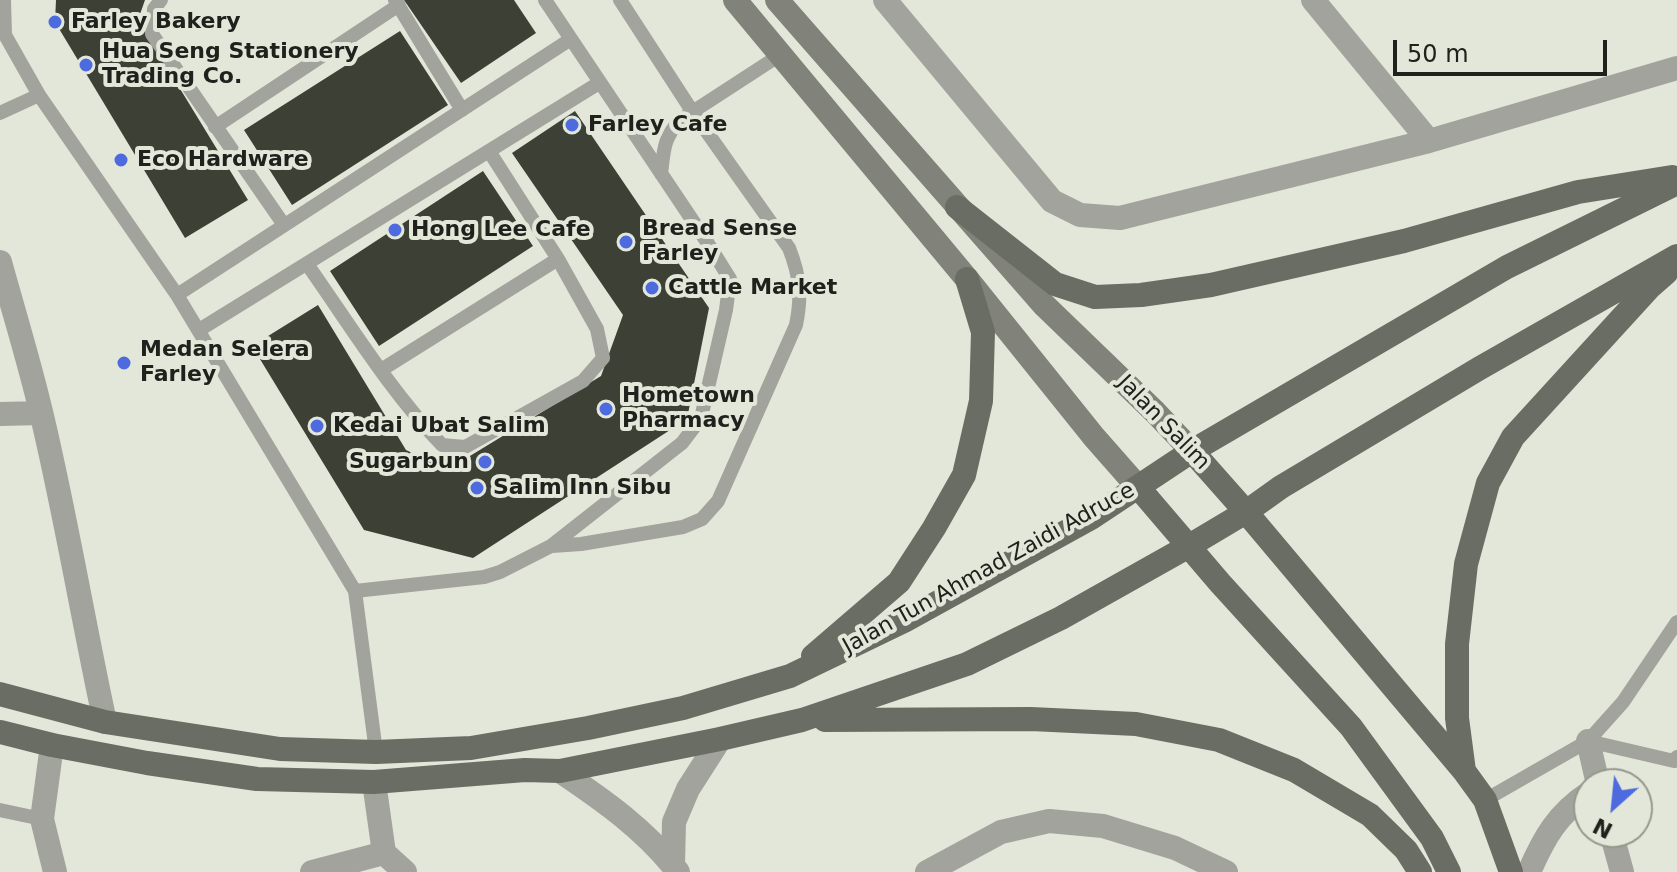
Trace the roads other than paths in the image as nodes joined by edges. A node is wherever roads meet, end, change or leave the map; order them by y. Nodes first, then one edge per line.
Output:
1 (4, 0) edge
2 (161, 0) edge
3 (545, 0) edge
4 (620, 0) edge
5 (735, 0) edge
6 (777, 0) edge
7 (885, 0) edge
8 (1313, 0) edge
9 (397, 3) edge
10 (571, 39) junction
11 (780, 55) junction
12 (1677, 68) edge
13 (599, 83) junction
14 (39, 95) junction
15 (462, 110) junction
16 (692, 111) junction
17 (0, 113) edge
18 (215, 127) junction
19 (1429, 141) junction
20 (489, 151) junction
21 (661, 174) junction
22 (1677, 176) edge
23 (1677, 183) edge
24 (957, 207) junction
25 (284, 225) junction
26 (1677, 256) edge
27 (558, 259) junction
28 (0, 262) edge
29 (307, 264) junction
30 (1677, 264) edge
31 (967, 279) junction
32 (177, 295) junction
33 (199, 330) junction
34 (381, 370) junction
35 (41, 413) junction
36 (0, 414) edge
37 (1192, 451) junction
38 (1138, 487) junction
39 (1246, 512) junction
40 (551, 546) junction
41 (1189, 546) junction
42 (355, 591) junction
43 (1677, 622) edge
44 (790, 676) junction
45 (0, 694) edge
46 (802, 720) junction
47 (105, 722) junction
48 (0, 732) edge
49 (720, 739) junction
50 (1588, 741) junction
51 (52, 745) junction
52 (376, 752) junction
53 (1677, 757) edge
54 (1594, 768) edge
55 (560, 771) junction
56 (1464, 771) junction
57 (374, 782) junction
58 (1485, 800) junction
59 (1573, 804) edge
60 (0, 810) edge
61 (42, 819) junction
62 (1615, 848) edge
63 (384, 853) junction
64 (668, 870) edge
65 (55, 872) edge
66 (312, 872) edge
67 (405, 872) edge
68 (927, 872) edge
69 (1226, 872) edge
70 (1420, 872) edge
71 (1449, 872) edge
72 (1511, 872) edge
73 (1529, 872) edge
74 (1622, 872) edge

1 - 14 lane
2 - 18 lane
3 - 10 lane
4 - 16 lane
5 - 11 street
6 - 24 street, Jalan Salim
7 - 19 street
8 - 19 street
9 - 15 lane
9 - 18 lane
10 - 13 lane
10 - 15 lane
11 - 16 lane
11 - 31 street
12 - 19 street
13 - 20 lane
13 - 21 lane
14 - 17 lane
14 - 32 lane
15 - 25 lane
16 - 21 lane
16 - 40 lane
18 - 25 lane
20 - 27 lane
20 - 29 lane
21 - 40 lane
22 - 24 main road
23 - 37 main road, Jalan Tun Ahmad Zaidi Adruce
24 - 37 street, Jalan Salim
25 - 32 lane
26 - 39 main road
27 - 34 lane
27 - 34 lane
28 - 35 street
29 - 33 lane
29 - 34 lane
30 - 56 main road
31 - 38 street
31 - 44 main road
32 - 33 lane
33 - 42 lane
35 - 36 street
35 - 47 street
37 - 38 main road, Jalan Tun Ahmad Zaidi Adruce
37 - 39 main road, Jalan Salim
38 - 41 main road
38 - 44 main road, Jalan Tun Ahmad Zaidi Adruce
39 - 41 main road
39 - 56 main road, Jalan Salim
40 - 42 lane
41 - 46 main road
41 - 71 main road
42 - 52 lane
43 - 50 lane
44 - 52 main road, Jalan Tun Ahmad Zaidi Adruce
45 - 47 main road, Jalan Tun Ahmad Zaidi Adruce
46 - 49 main road
46 - 70 main road
47 - 52 main road, Jalan Tun Ahmad Zaidi Adruce
48 - 51 main road
49 - 55 main road
49 - 64 street
50 - 53 lane
50 - 54 street
50 - 58 lane
51 - 57 main road
51 - 61 street
55 - 57 main road
55 - 64 street
56 - 58 main road, Jalan Salim
57 - 63 street
58 - 72 main road, Jalan Salim
59 - 73 street
60 - 61 lane
61 - 65 street
62 - 74 street
63 - 66 street
63 - 67 street
68 - 69 street

